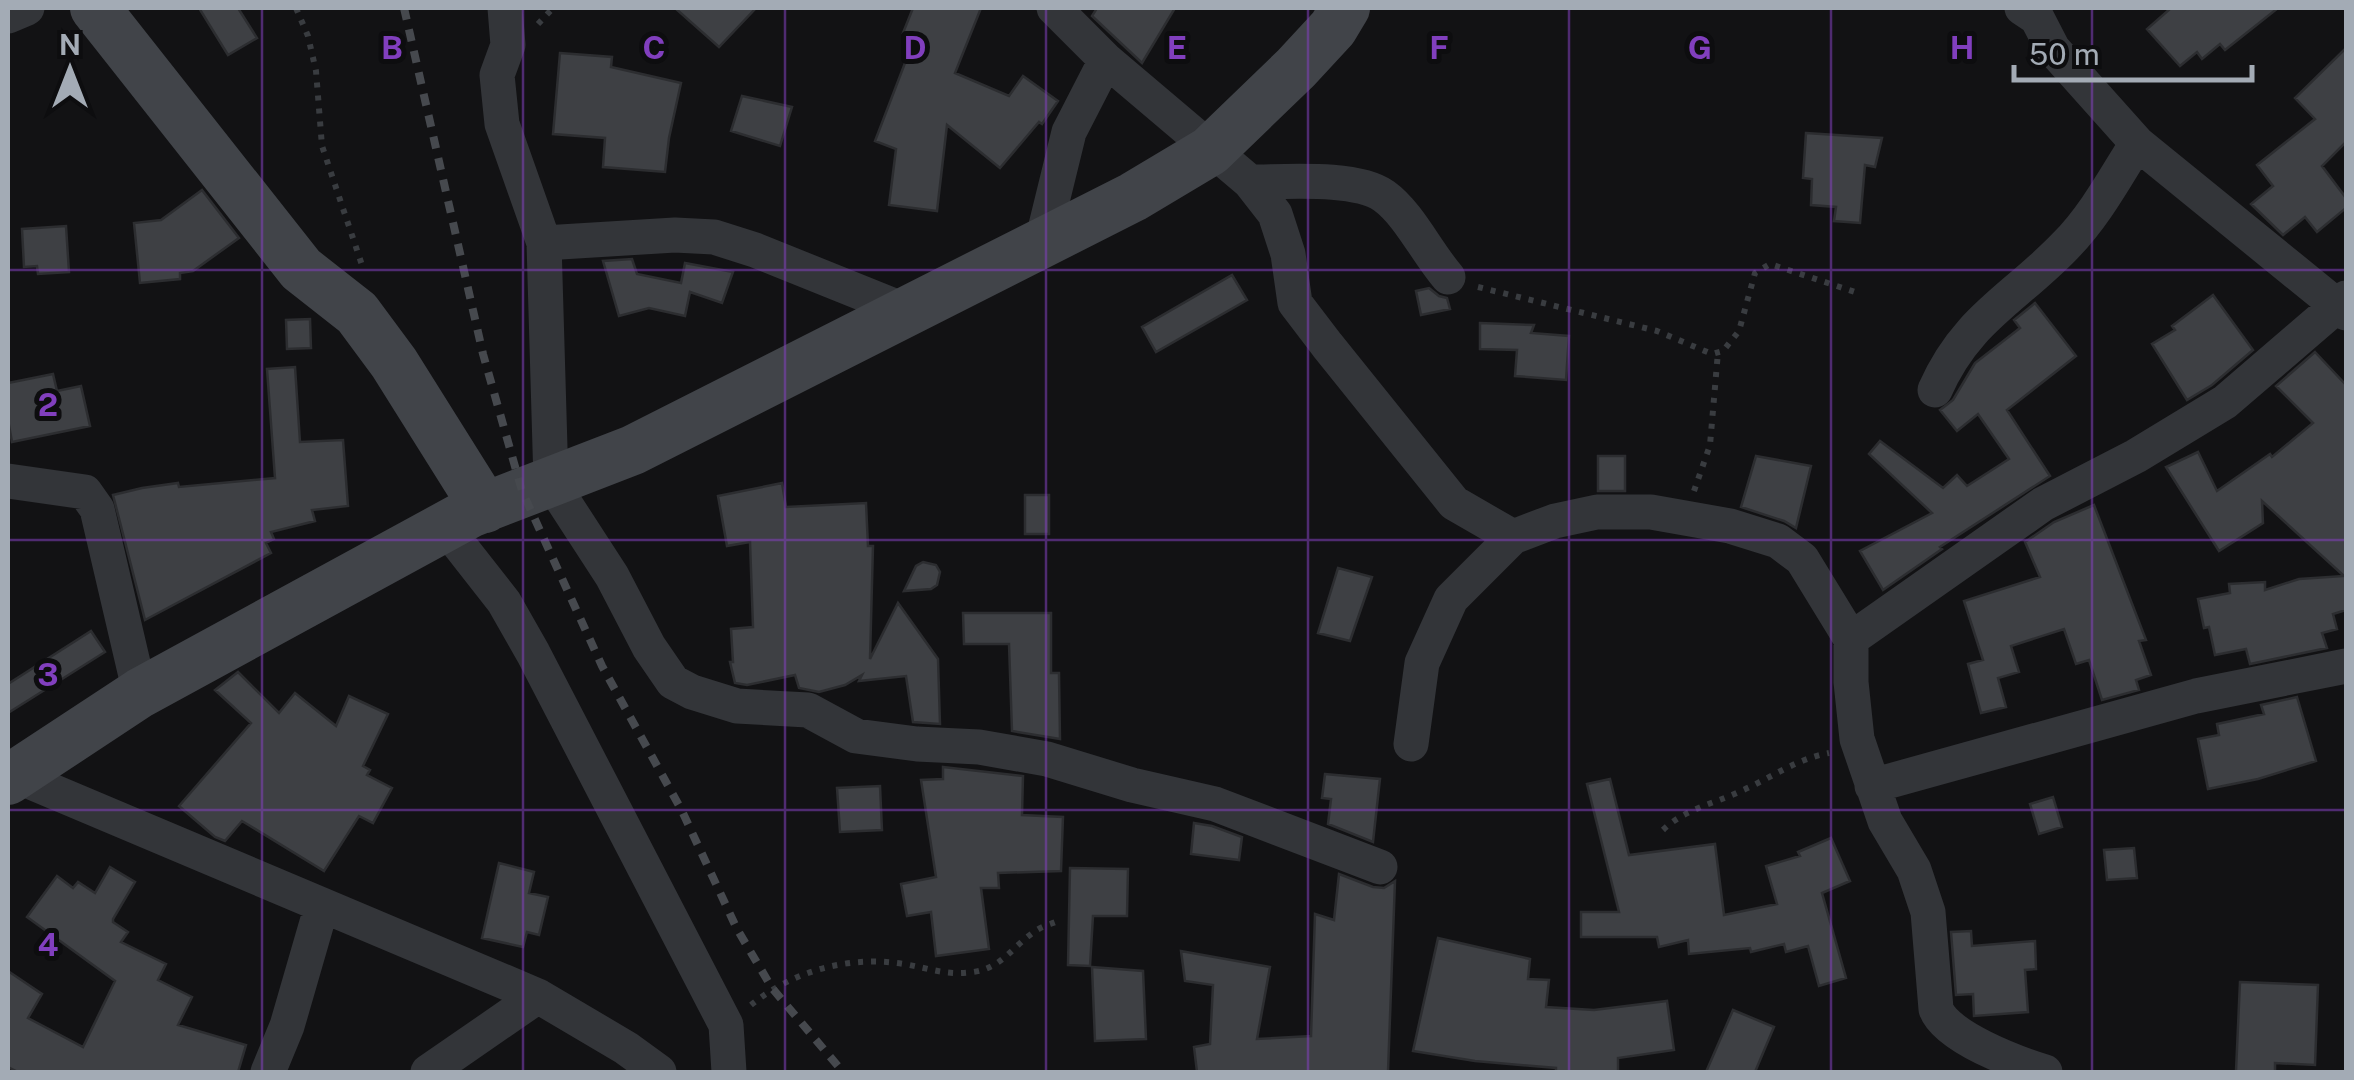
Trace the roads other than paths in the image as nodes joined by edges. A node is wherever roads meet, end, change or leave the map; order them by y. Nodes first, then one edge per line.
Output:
1 (26, 8) edge
2 (95, 8) edge
3 (505, 8) edge
4 (1054, 8) edge
5 (1344, 8) edge
6 (2022, 8) edge
7 (8, 16) edge
8 (1106, 60) junction
9 (2137, 143) junction
10 (1210, 150) junction
11 (1250, 182) junction
12 (1042, 242) junction
13 (544, 243) junction
14 (1448, 277) road end
15 (2343, 305) edge
16 (909, 312) junction
17 (1934, 390) dead end
18 (8, 481) edge
19 (551, 482) junction
20 (466, 518) junction
21 (1513, 537) junction
22 (1851, 639) junction
23 (2346, 666) edge
24 (140, 693) junction
25 (1411, 744) dead end
26 (10, 778) edge
27 (1872, 786) junction
28 (1380, 866) dead end
29 (322, 905) junction
30 (538, 996) junction
31 (2035, 1071) edge
32 (268, 1072) edge
33 (428, 1072) edge
34 (659, 1072) edge
35 (729, 1072) edge

1 - 7 street
2 - 20 main road
3 - 13 street
4 - 8 street
5 - 10 main road
6 - 9 street
8 - 10 street
8 - 12 street
9 - 15 street
9 - 17 street
10 - 11 street
10 - 12 main road
11 - 14 street
11 - 21 street
12 - 16 main road
13 - 16 street
13 - 19 street
15 - 22 street
16 - 19 main road
18 - 24 street
19 - 20 main road
19 - 28 street
20 - 24 main road
20 - 35 street
21 - 22 street
21 - 25 street
22 - 27 street
23 - 27 street
24 - 26 main road
26 - 29 street
27 - 31 street
29 - 30 street
29 - 32 street
30 - 33 street
30 - 34 street

